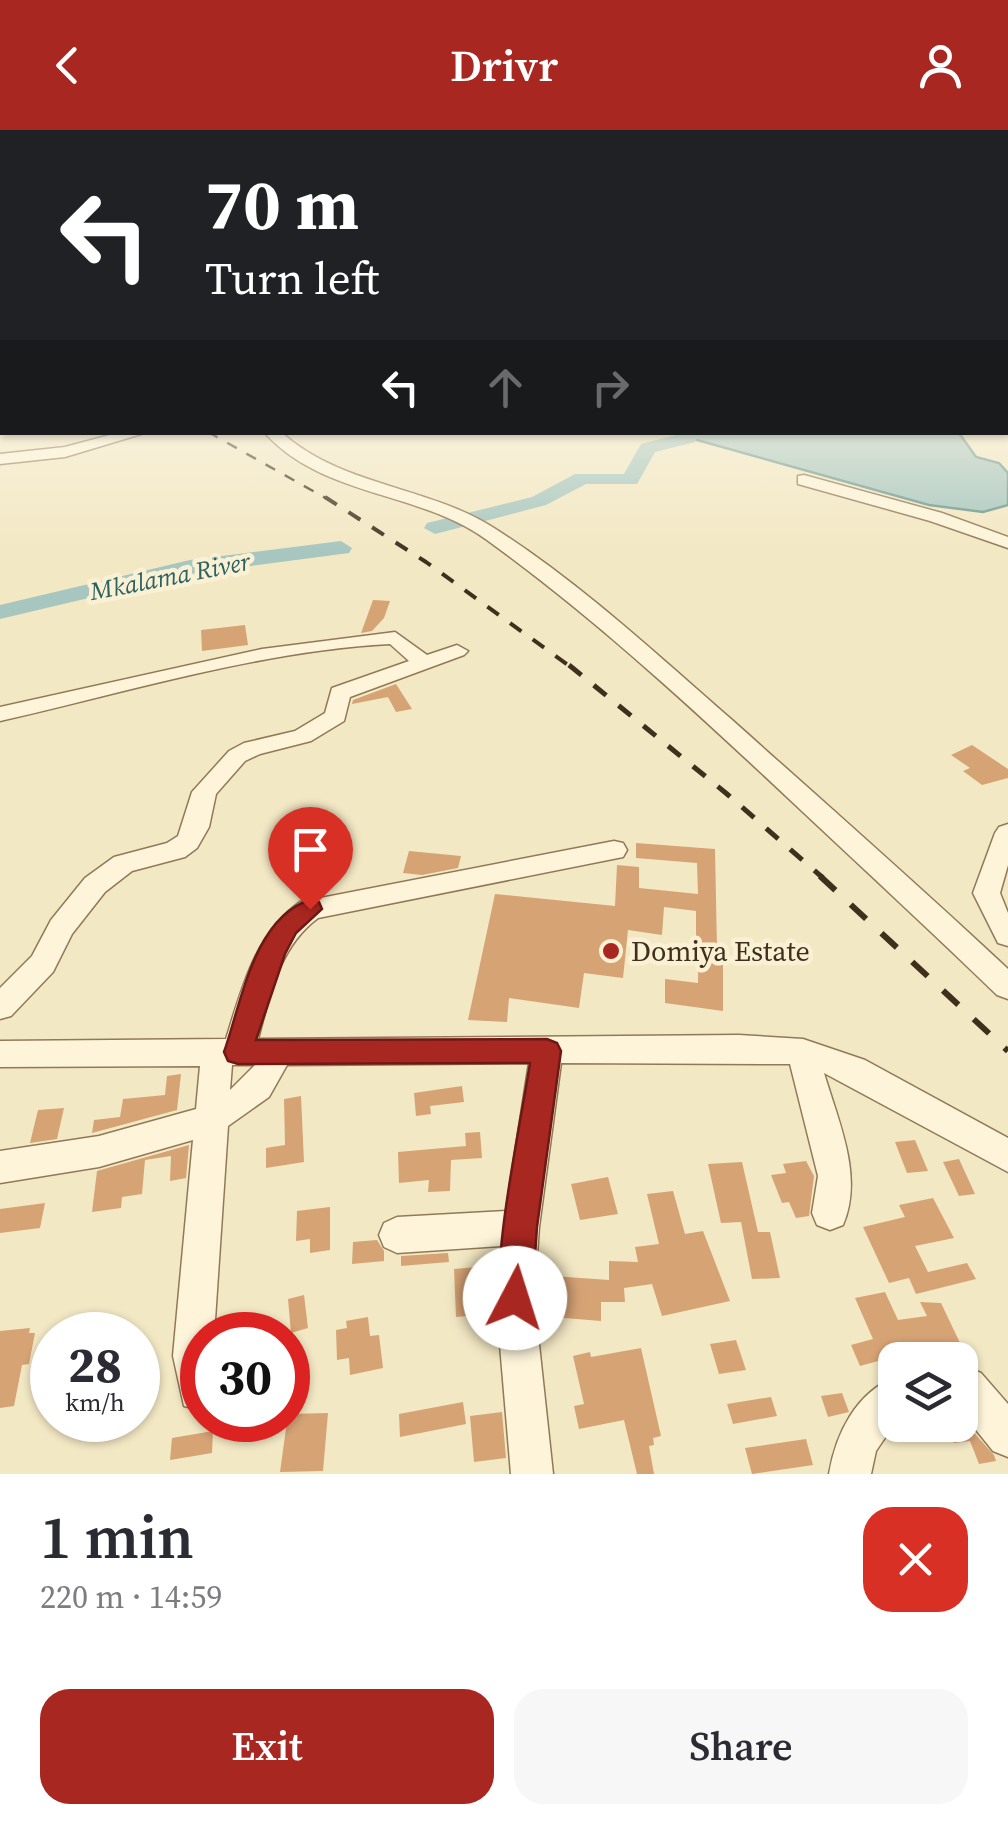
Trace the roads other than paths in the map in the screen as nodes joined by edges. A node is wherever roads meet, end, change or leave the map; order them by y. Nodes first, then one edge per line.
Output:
1 (130, 435) edge
2 (274, 435) edge
3 (0, 459) edge
4 (804, 480) dead end
5 (1008, 543) edge
6 (457, 650) dead end
7 (421, 661) junction
8 (0, 714) edge
9 (1008, 833) edge
10 (614, 850) dead end
11 (1008, 935) edge
12 (1008, 946) edge
13 (980, 960) junction
14 (1008, 987) edge
15 (0, 1007) edge
16 (547, 1051) junction
17 (228, 1052) junction
18 (803, 1052) junction
19 (276, 1053) junction
20 (0, 1054) edge
21 (209, 1122) junction
22 (1008, 1156) edge
23 (0, 1166) edge
24 (830, 1213) dead end
25 (520, 1227) junction
26 (396, 1235) dead end
27 (195, 1312) edge
28 (978, 1400) edge
29 (878, 1412) edge
30 (1008, 1436) edge
31 (532, 1474) edge
32 (850, 1474) edge

1 - 3 street
2 - 13 street
4 - 5 street
6 - 7 street
7 - 8 street
7 - 15 street
9 - 11 street
10 - 17 street
12 - 13 street
13 - 14 street
16 - 18 street
16 - 19 street
16 - 25 street
17 - 19 street
17 - 20 street
17 - 21 street
18 - 22 street
18 - 24 street
19 - 21 street
21 - 23 street
21 - 27 street
25 - 26 street
25 - 31 street
28 - 30 street
29 - 32 street

